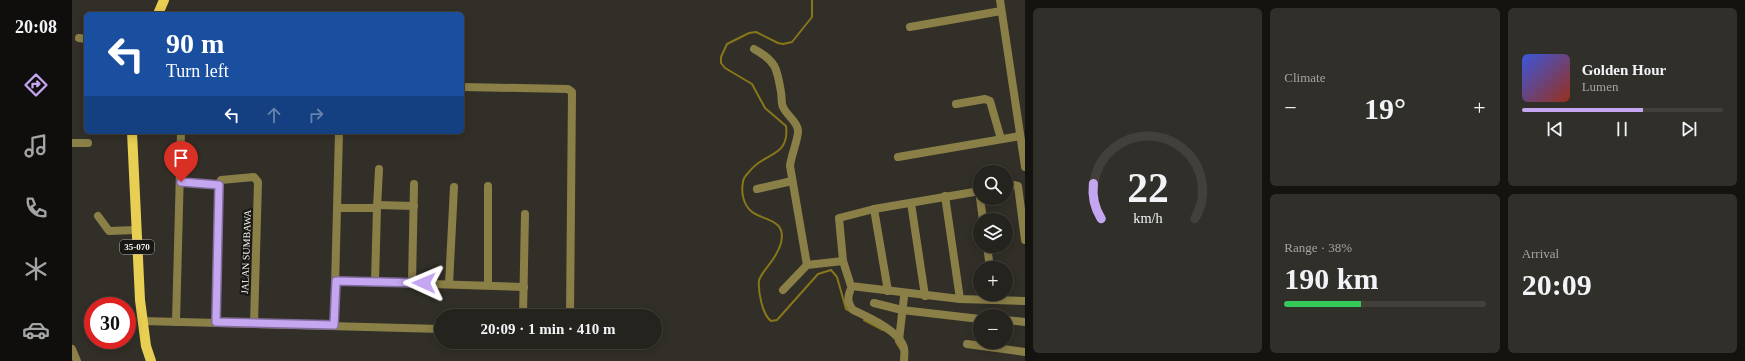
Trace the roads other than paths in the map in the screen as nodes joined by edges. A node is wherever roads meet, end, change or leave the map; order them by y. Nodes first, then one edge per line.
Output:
1 (164, 0) edge
2 (1000, 0) edge
3 (1001, 11) junction
4 (159, 12) edge
5 (910, 27) dead end
6 (754, 49) dead end
7 (464, 87) edge
8 (956, 104) dead end
9 (132, 134) edge
10 (182, 134) edge
11 (339, 134) edge
12 (1020, 136) junction
13 (1001, 139) junction
14 (88, 142) dead end
15 (72, 143) edge
16 (898, 157) dead end
17 (1024, 158) edge
18 (1025, 168) edge
19 (379, 169) dead end
20 (792, 181) junction
21 (181, 182) junction
22 (414, 184) dead end
23 (219, 185) junction
24 (1013, 185) edge
25 (488, 186) dead end
26 (454, 187) dead end
27 (757, 189) dead end
28 (973, 194) edge
29 (945, 196) junction
30 (911, 202) junction
31 (414, 206) junction
32 (377, 207) junction
33 (337, 208) junction
34 (874, 209) junction
35 (525, 214) dead end
36 (98, 216) dead end
37 (136, 230) junction
38 (1025, 240) edge
39 (843, 261) junction
40 (807, 265) junction
41 (336, 281) junction
42 (375, 282) junction
43 (412, 283) junction
44 (448, 284) junction
45 (488, 285) junction
46 (524, 287) junction
47 (783, 290) dead end
48 (850, 291) dead end
49 (888, 291) junction
50 (925, 296) junction
51 (904, 297) dead end
52 (973, 298) edge
53 (960, 299) junction
54 (1013, 299) edge
55 (1025, 301) edge
56 (874, 303) dead end
57 (523, 309) edge
58 (570, 309) edge
59 (902, 310) junction
60 (973, 318) edge
61 (142, 321) junction
62 (1013, 321) edge
63 (176, 322) junction
64 (216, 322) junction
65 (1025, 322) edge
66 (254, 324) junction
67 (334, 325) junction
68 (434, 329) edge
69 (899, 340) junction
70 (967, 344) dead end
71 (72, 349) edge
72 (1025, 352) edge
73 (77, 361) edge
74 (151, 361) edge
75 (904, 361) edge

1 - 4 main road
2 - 3 street
3 - 5 street
3 - 12 street
6 - 20 street
7 - 58 street
8 - 13 street
9 - 37 main road, 35-070
10 - 21 street
11 - 33 street
12 - 13 street
12 - 17 street
13 - 16 street
14 - 15 street
17 - 18 street
19 - 32 street
20 - 27 street
20 - 40 street
21 - 23 street
21 - 63 street
22 - 31 street
23 - 64 street
23 - 66 street, JALAN SUMBAWA
24 - 38 street
25 - 45 street
26 - 44 street
28 - 29 street
29 - 30 street
29 - 53 street
30 - 34 street
30 - 50 street
31 - 32 street
31 - 43 street
32 - 33 street
32 - 42 street
33 - 41 street
34 - 39 street
34 - 49 street
35 - 46 street
36 - 37 street
37 - 61 main road, 35-070
39 - 40 street
39 - 49 street
40 - 47 street
41 - 42 street
41 - 67 street
42 - 43 street
43 - 44 street
44 - 45 street
45 - 46 street
46 - 57 street
48 - 69 street
49 - 50 street
50 - 53 street
51 - 59 street
52 - 53 street
54 - 55 street
56 - 59 street
59 - 60 street
59 - 69 street
61 - 63 street
61 - 74 main road, 35-070
62 - 65 street
63 - 64 street
64 - 66 street
66 - 67 street
67 - 68 street
69 - 75 street
70 - 72 street
71 - 73 street

